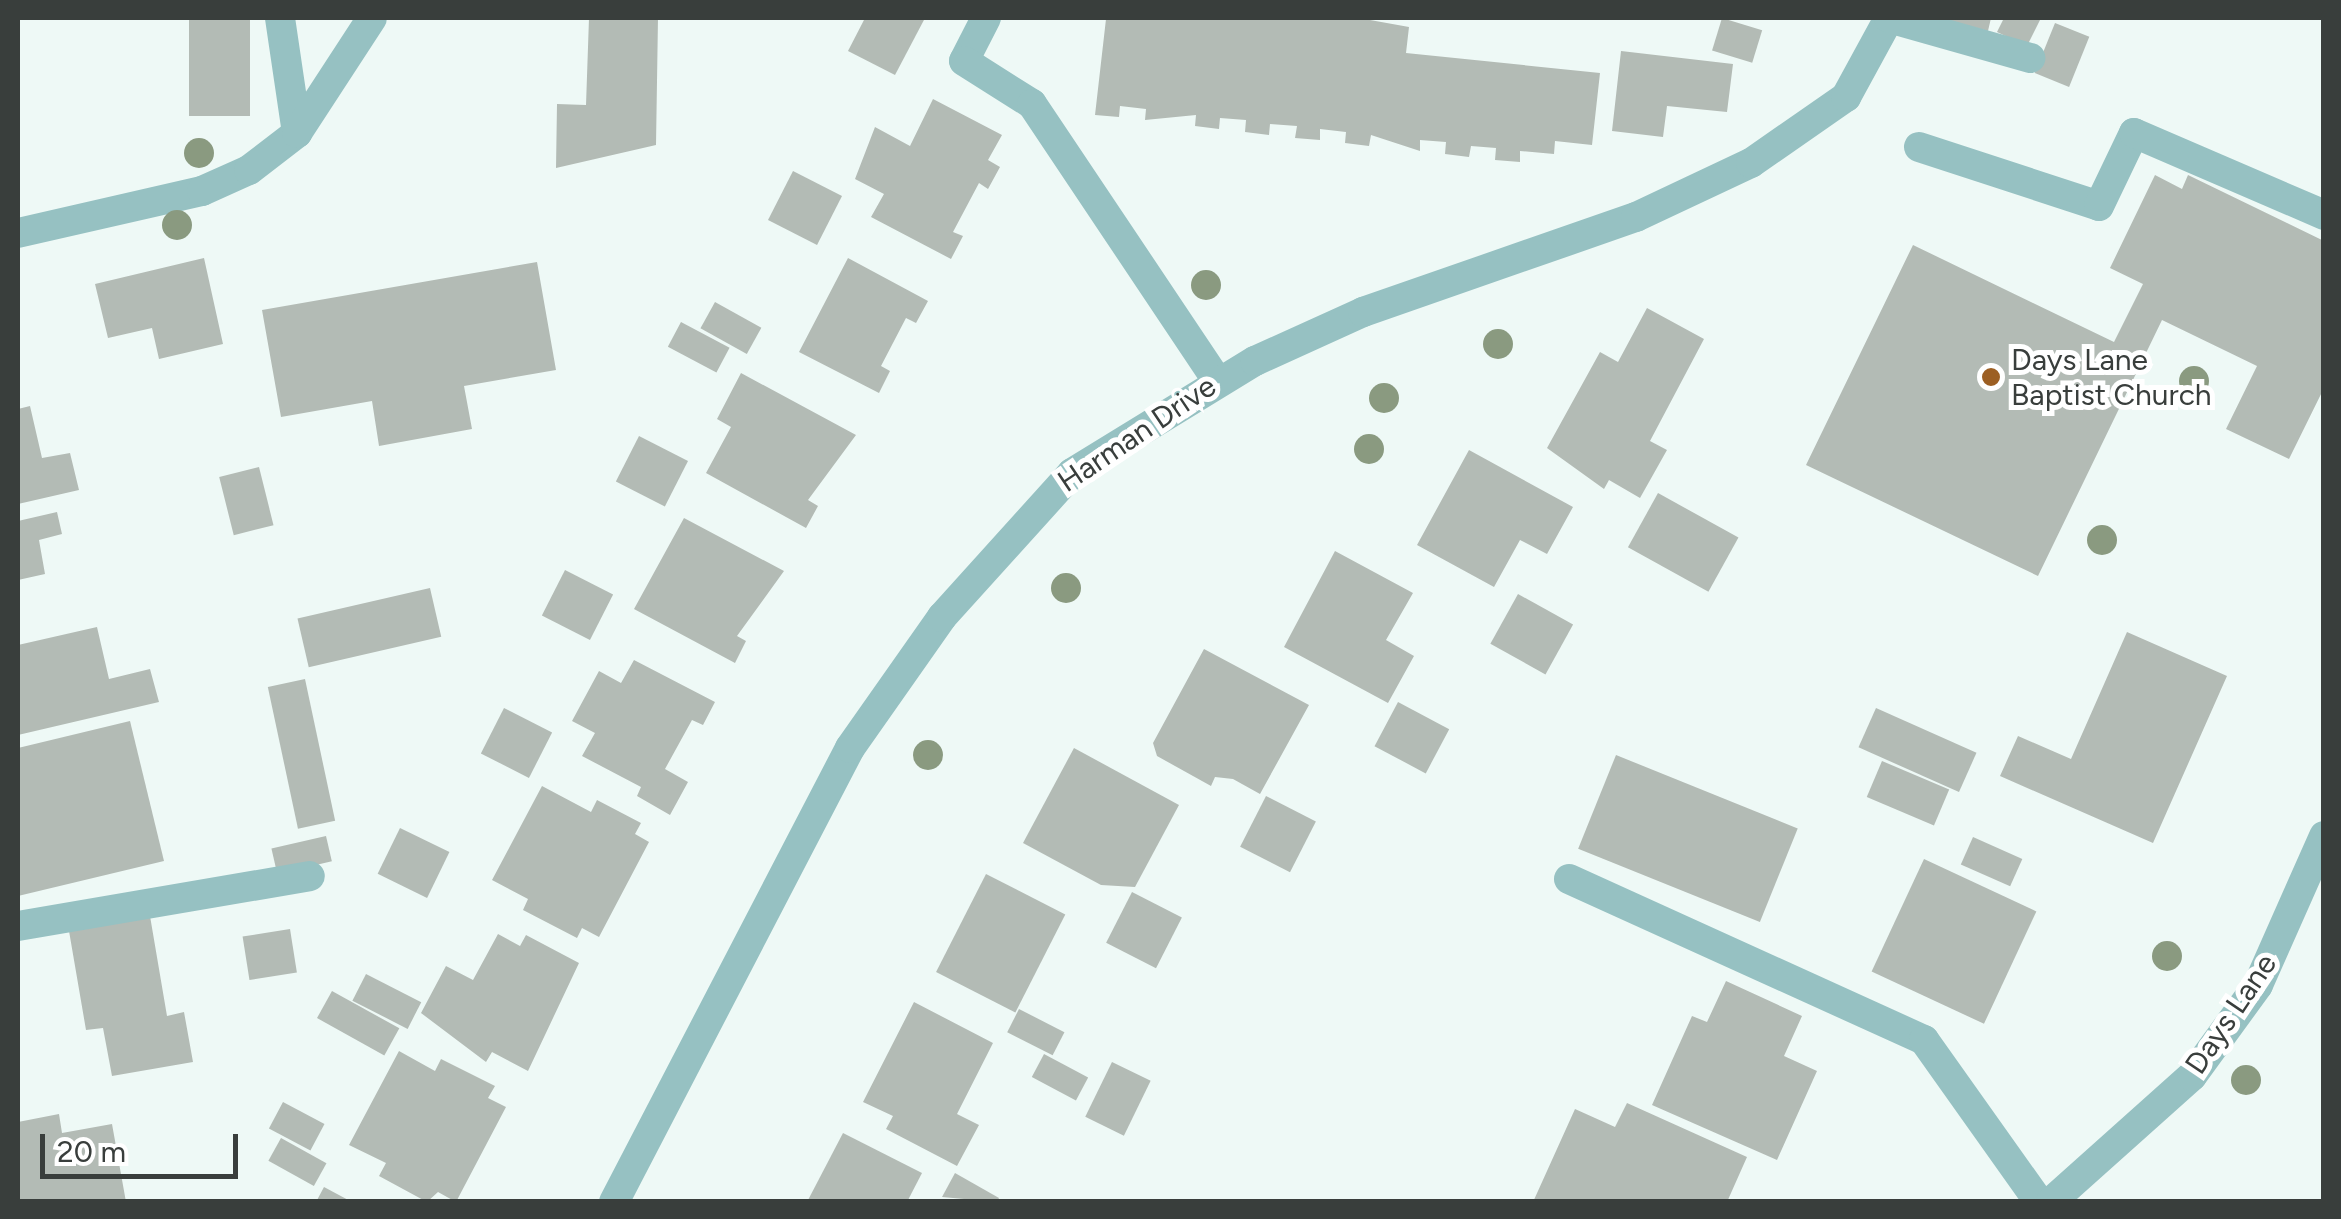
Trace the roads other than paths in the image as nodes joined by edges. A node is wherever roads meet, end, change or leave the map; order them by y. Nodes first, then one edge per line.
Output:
1 (280, 18) edge
2 (372, 18) edge
3 (986, 18) edge
4 (1889, 18) edge
5 (2030, 58) dead end
6 (297, 134) junction
7 (1919, 147) dead end
8 (2324, 215) edge
9 (18, 233) edge
10 (1216, 378) junction
11 (2324, 836) edge
12 (310, 876) dead end
13 (1569, 879) dead end
14 (18, 926) edge
15 (614, 1202) edge
16 (2039, 1202) edge
17 (2051, 1202) edge

1 - 6 street
2 - 6 street
3 - 10 street
4 - 5 street
4 - 10 street, Harman Drive
6 - 9 street
7 - 8 street
10 - 15 street, Harman Drive
11 - 17 street, Days Lane
12 - 14 street
13 - 16 street

